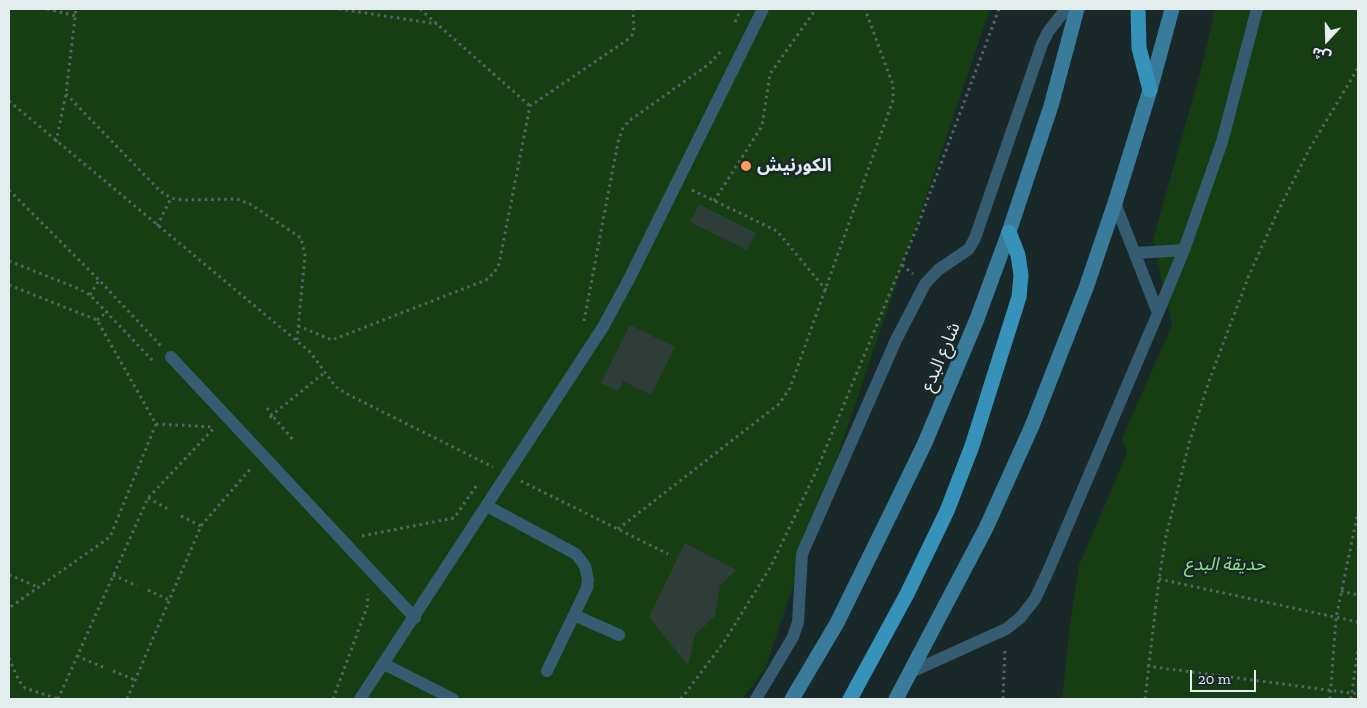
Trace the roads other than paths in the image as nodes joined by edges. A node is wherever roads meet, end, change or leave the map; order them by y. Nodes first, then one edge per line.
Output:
1 (763, 9) edge
2 (1066, 9) edge
3 (1077, 9) edge
4 (1138, 9) edge
5 (1172, 9) edge
6 (1257, 9) edge
7 (1150, 90) junction
8 (1115, 202) junction
9 (1009, 232) junction
10 (1184, 250) junction
11 (1136, 253) junction
12 (1158, 313) junction
13 (171, 357) road end
14 (487, 506) junction
15 (574, 615) junction
16 (415, 618) junction
17 (619, 635) dead end
18 (384, 664) junction
19 (547, 671) dead end
20 (911, 672) junction
21 (360, 699) edge
22 (453, 699) edge
23 (756, 699) edge
24 (792, 699) edge
25 (850, 699) edge
26 (896, 699) edge

1 - 14 lane
2 - 23 lane
3 - 9 main road, شارع البدع
4 - 7 main road
5 - 7 main road
6 - 10 lane
7 - 8 main road
8 - 11 lane
8 - 20 main road
9 - 24 main road, شارع البدع
9 - 25 main road
10 - 11 lane
10 - 12 lane
11 - 12 lane
12 - 20 lane
13 - 16 lane
14 - 15 lane
14 - 16 lane
15 - 17 lane
15 - 19 lane
16 - 18 lane
18 - 21 lane
18 - 22 lane
20 - 26 main road

